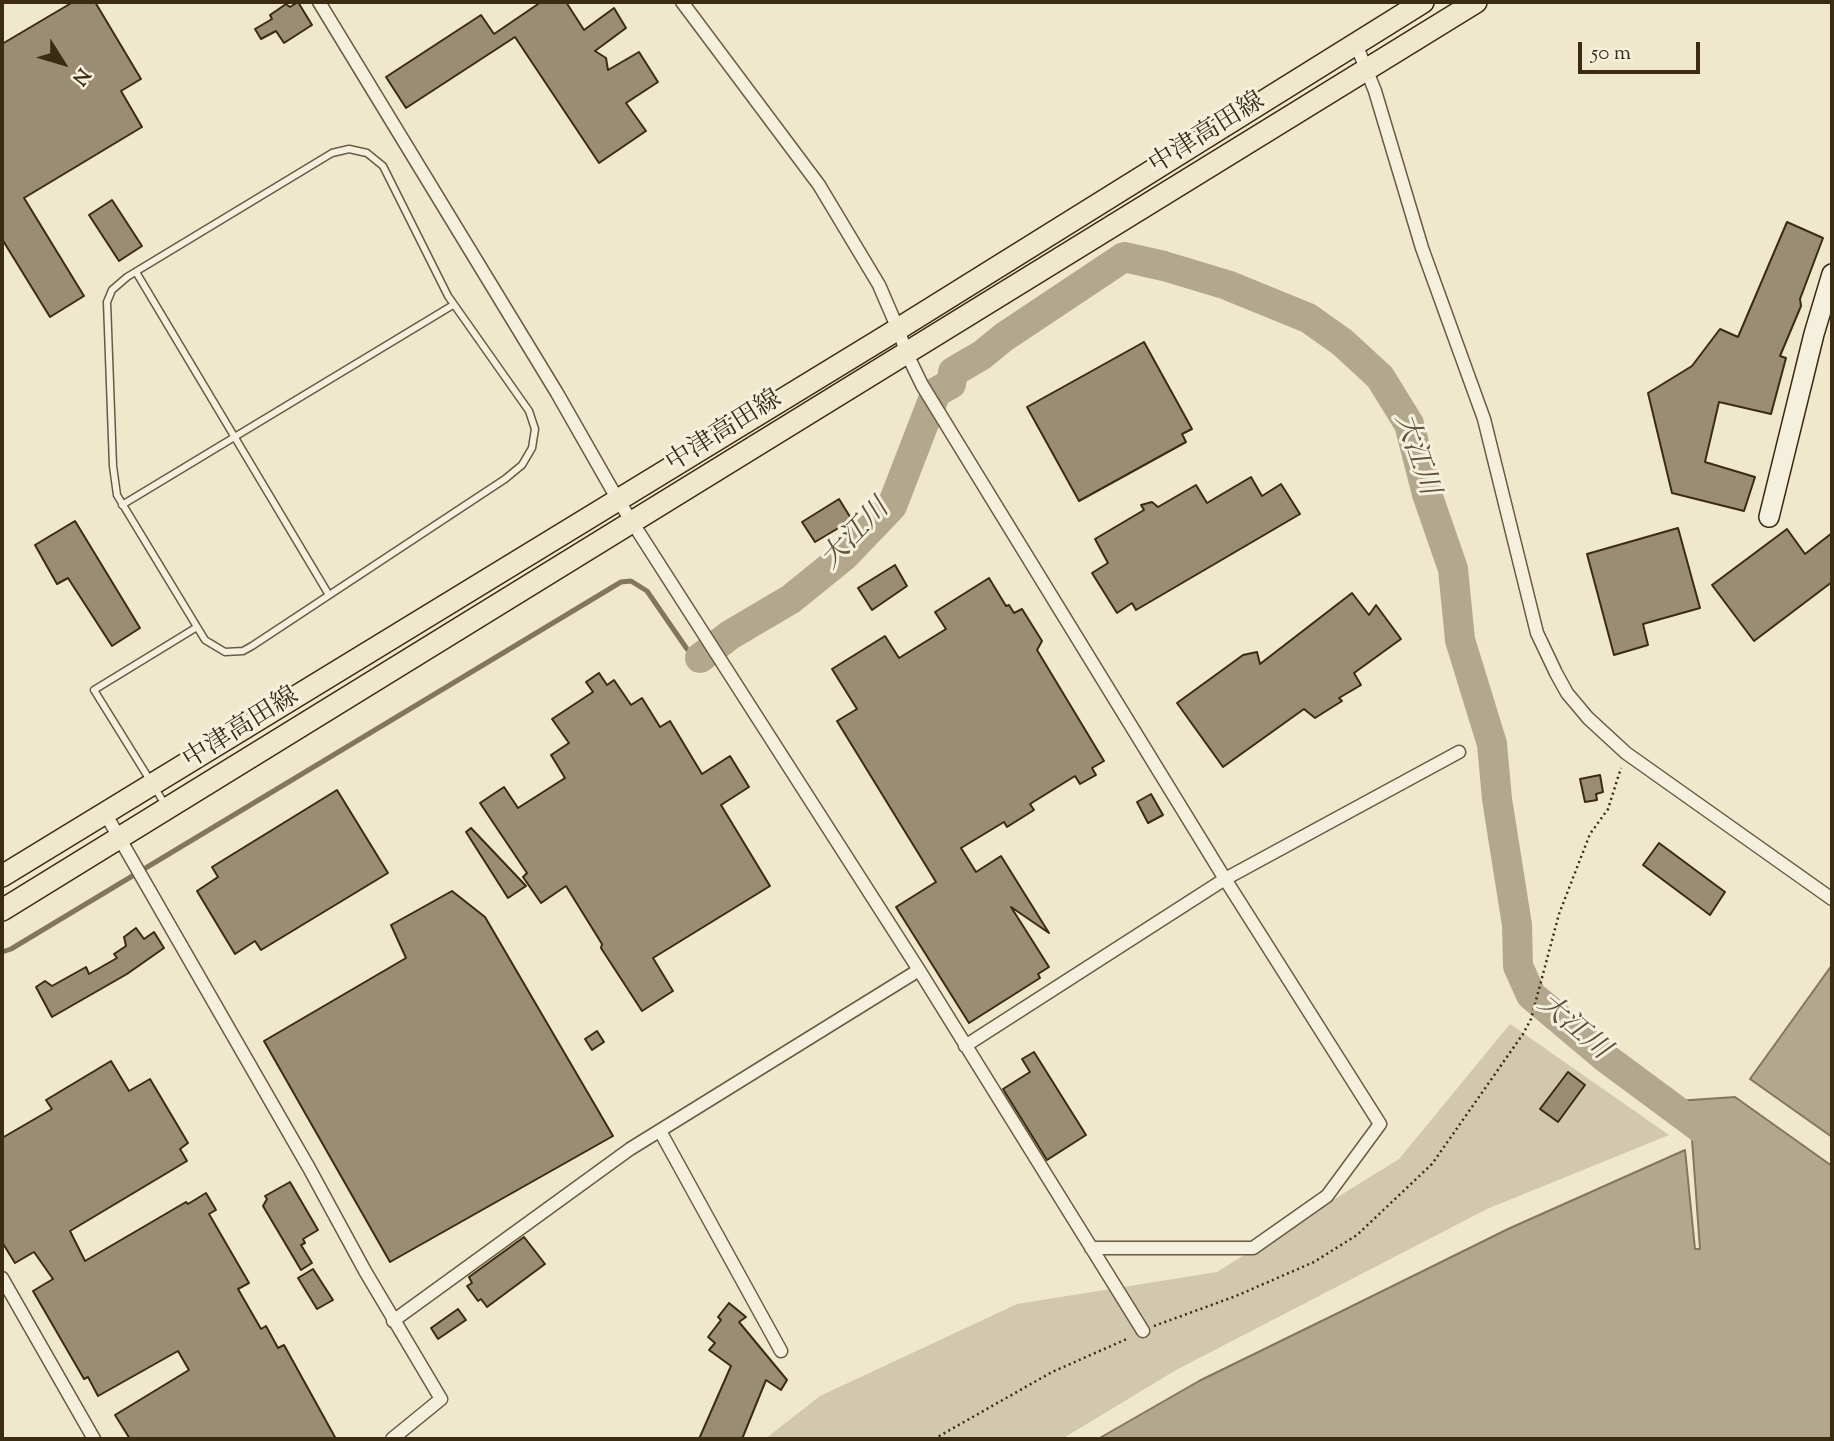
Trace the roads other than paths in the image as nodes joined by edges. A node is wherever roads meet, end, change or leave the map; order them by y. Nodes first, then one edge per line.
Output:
1 (319, 2) edge
2 (682, 2) edge
3 (1423, 2) edge
4 (1476, 2) edge
5 (1356, 44) junction
6 (1368, 69) junction
7 (136, 272) junction
8 (1832, 274) edge
9 (453, 305) junction
10 (898, 329) junction
11 (907, 354) junction
12 (234, 437) junction
13 (618, 500) junction
14 (122, 505) junction
15 (1769, 517) dead end
16 (633, 523) junction
17 (329, 596) junction
18 (197, 627) junction
19 (1459, 752) dead end
20 (152, 785) junction
21 (168, 808) junction
22 (105, 813) junction
23 (120, 838) junction
24 (2, 876) edge
25 (1225, 879) junction
26 (1832, 899) edge
27 (2, 910) edge
28 (919, 970) junction
29 (965, 1046) junction
30 (660, 1131) junction
31 (1091, 1248) junction
32 (2, 1278) edge
33 (393, 1321) junction
34 (1143, 1331) road end
35 (781, 1351) dead end
36 (94, 1439) edge
37 (392, 1439) edge

1 - 13 street
2 - 10 street
3 - 5 main road, 中津高田線
4 - 6 main road, 中津高田線
5 - 6 street
5 - 10 main road, 中津高田線
6 - 11 main road, 中津高田線
6 - 26 street
7 - 9 lane
7 - 12 lane
7 - 14 lane
8 - 15 street
9 - 12 lane
9 - 17 lane
10 - 11 street
10 - 13 main road, 中津高田線
11 - 16 main road, 中津高田線
11 - 25 street
12 - 14 lane
12 - 17 lane
13 - 16 street
13 - 20 main road, 中津高田線
14 - 18 lane
16 - 21 main road, 中津高田線
16 - 28 street
17 - 18 lane
18 - 20 lane
19 - 25 street
20 - 21 lane
20 - 22 main road, 中津高田線
21 - 23 main road, 中津高田線
22 - 23 street
22 - 24 main road, 中津高田線
23 - 27 main road, 中津高田線
23 - 33 street
25 - 29 street
25 - 31 street
28 - 29 street
28 - 30 street
29 - 31 street
30 - 33 street
30 - 35 street
31 - 34 street
32 - 36 street
33 - 37 street

